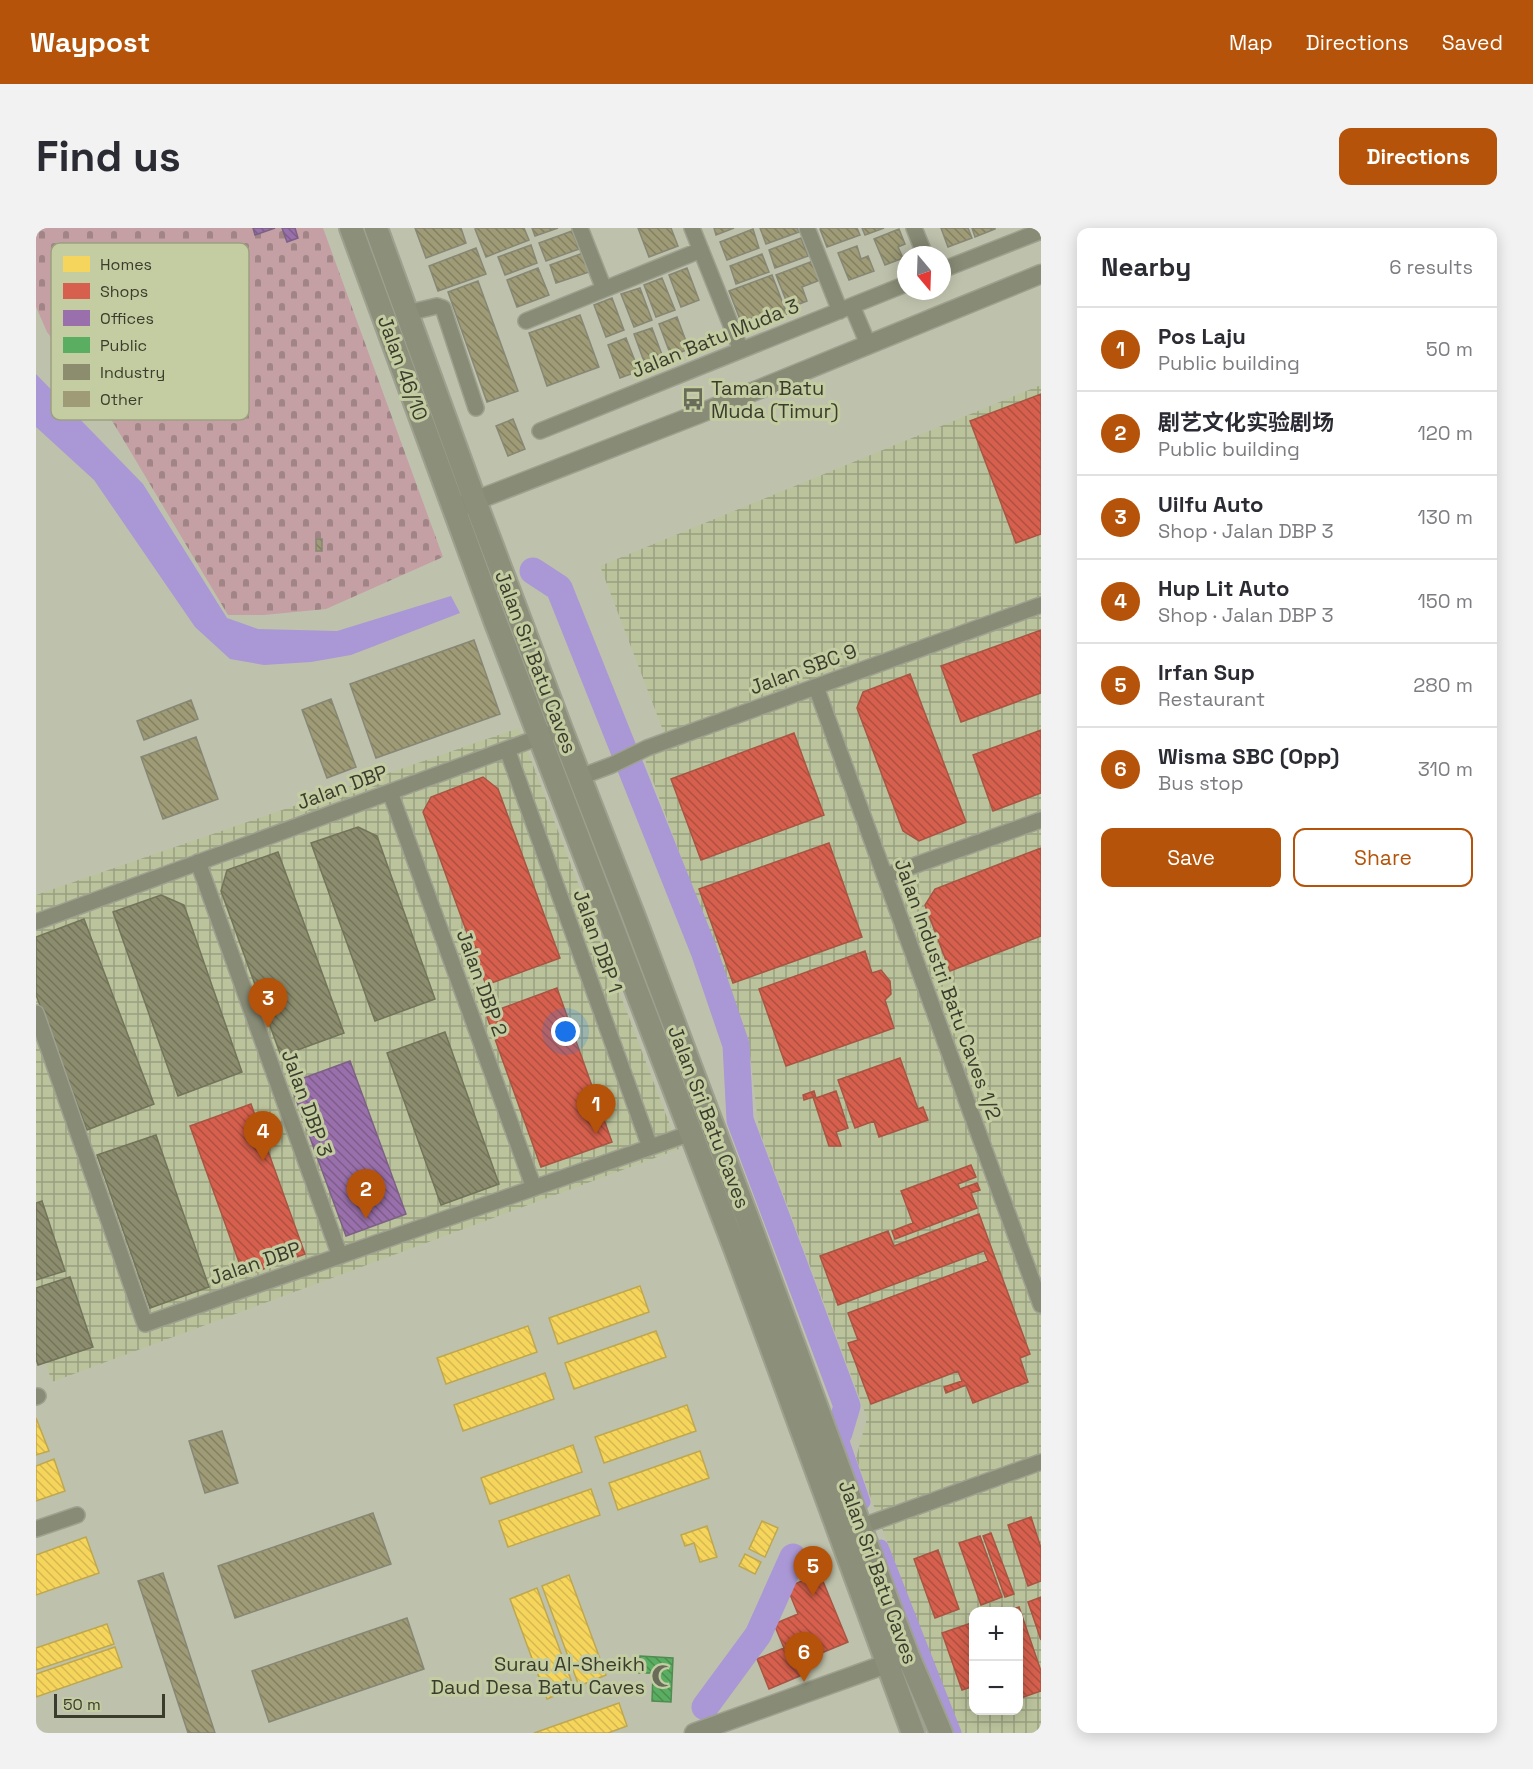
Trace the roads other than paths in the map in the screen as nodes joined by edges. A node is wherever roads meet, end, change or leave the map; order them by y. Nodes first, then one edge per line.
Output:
1 (351, 228) edge
2 (376, 228) edge
3 (580, 228) edge
4 (692, 228) edge
5 (807, 228) edge
6 (914, 228) edge
7 (1041, 231) edge
8 (921, 246) edge
9 (701, 250) junction
10 (951, 266) edge
11 (1041, 274) edge
12 (897, 288) edge
13 (604, 289) junction
14 (846, 309) junction
15 (407, 313) junction
16 (526, 321) dead end
17 (868, 344) junction
18 (741, 350) junction
19 (476, 408) dead end
20 (540, 431) dead end
21 (465, 505) junction
22 (1041, 605) edge
23 (816, 687) junction
24 (550, 733) junction
25 (507, 749) junction
26 (580, 777) junction
27 (390, 792) junction
28 (1041, 820) edge
29 (198, 862) junction
30 (885, 876) junction
31 (36, 922) edge
32 (36, 1013) edge
33 (691, 1133) junction
34 (650, 1147) junction
35 (534, 1188) junction
36 (340, 1256) junction
37 (1041, 1305) edge
38 (1041, 1462) edge
39 (77, 1515) dead end
40 (860, 1527) junction
41 (36, 1529) edge
42 (898, 1660) junction
43 (694, 1733) edge
44 (913, 1733) edge
45 (941, 1733) edge

1 - 21 main road, Jalan 46/10
2 - 15 main road, Jalan 46/10
3 - 13 street
4 - 9 street
5 - 14 street
6 - 8 street
7 - 10 street
9 - 13 street
9 - 18 street
11 - 17 street
12 - 14 street, Jalan Batu Muda 3
13 - 16 street
14 - 17 street
14 - 18 street, Jalan Batu Muda 3
15 - 19 street
15 - 21 main road, Jalan 46/10
17 - 21 street
18 - 20 street, Jalan Batu Muda 3
21 - 24 main road, Jalan Sri Batu Caves
22 - 23 street, Jalan SBC 9
23 - 26 street, Jalan SBC 9
23 - 30 street, Jalan Industri Batu Caves 1/2
24 - 25 street, Jalan DBP
24 - 26 main road, Jalan Sri Batu Caves
24 - 33 main road, Jalan Sri Batu Caves
25 - 27 street, Jalan DBP
25 - 34 street, Jalan DBP 1
26 - 40 main road, Jalan Sri Batu Caves
27 - 29 street, Jalan DBP
27 - 35 street, Jalan DBP 2
28 - 30 street
29 - 31 street, Jalan DBP
29 - 36 street, Jalan DBP 3
30 - 37 street, Jalan Industri Batu Caves 1/2
32 - 36 street, Jalan DBP
33 - 34 street, Jalan DBP
33 - 42 main road, Jalan Sri Batu Caves
34 - 35 street, Jalan DBP
35 - 36 street, Jalan DBP
38 - 40 street
39 - 41 street
40 - 42 main road, Jalan Sri Batu Caves
42 - 43 street
42 - 44 main road, Jalan Sri Batu Caves
42 - 45 main road, Jalan Sri Batu Caves

